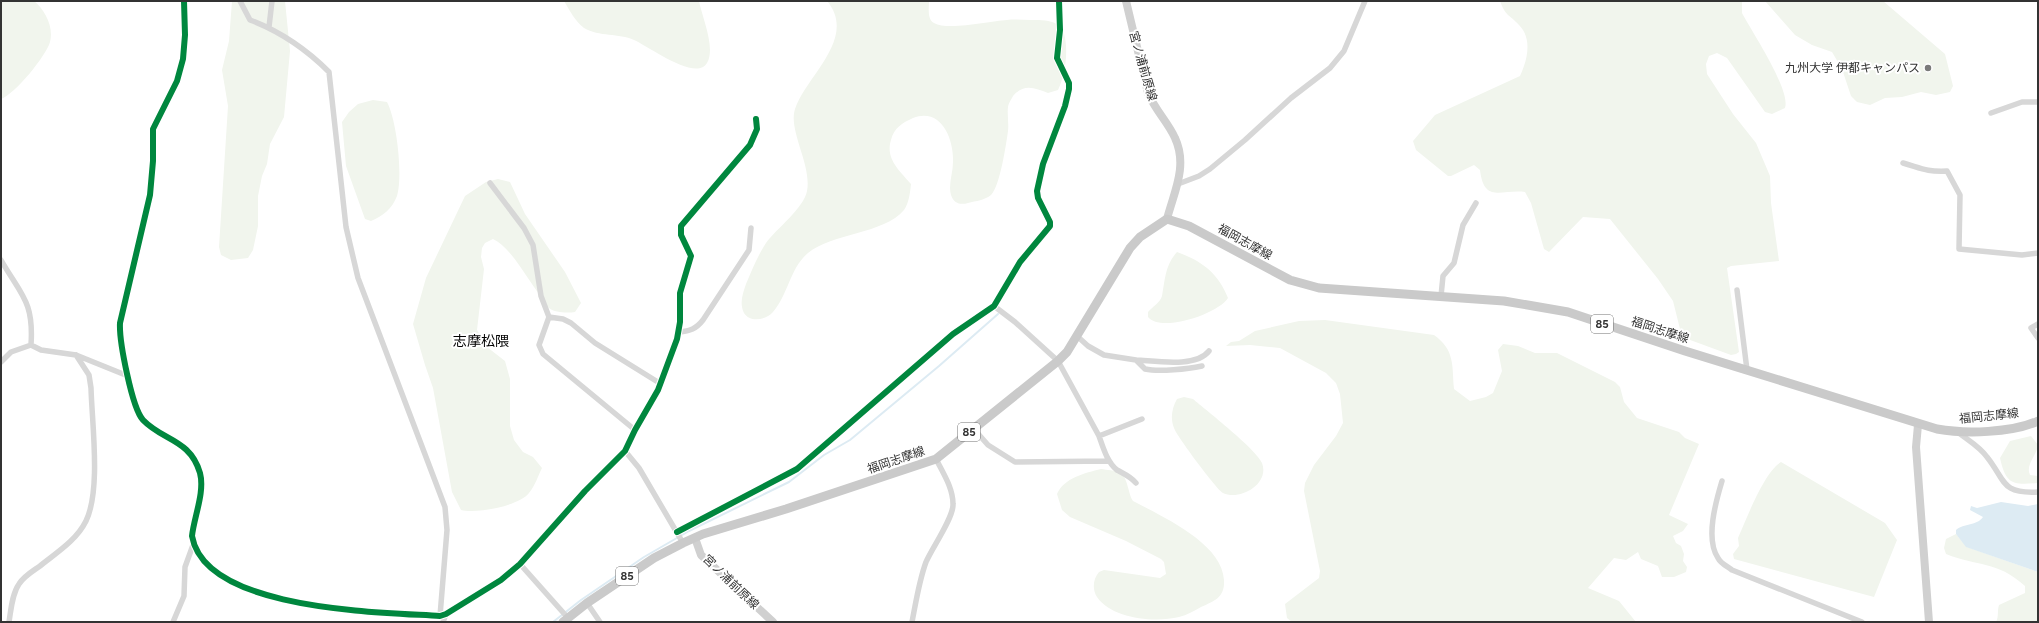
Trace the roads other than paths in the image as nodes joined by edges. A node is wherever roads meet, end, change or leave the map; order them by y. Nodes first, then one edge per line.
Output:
1 (184, 1) edge
2 (240, 1) edge
3 (272, 1) edge
4 (1059, 1) edge
5 (1126, 1) edge
6 (1365, 1) edge
7 (269, 27) junction
8 (2038, 102) edge
9 (1991, 113) dead end
10 (756, 119) dead end
11 (1903, 163) dead end
12 (490, 183) dead end
13 (1178, 184) junction
14 (1476, 203) dead end
15 (1167, 219) junction
16 (751, 228) dead end
17 (2038, 253) edge
18 (1, 260) edge
19 (1737, 290) dead end
20 (1441, 296) junction
21 (994, 306) junction
22 (549, 317) junction
23 (2038, 324) edge
24 (679, 332) junction
25 (1077, 336) junction
26 (2038, 338) edge
27 (32, 345) junction
28 (1209, 351) dead end
29 (76, 355) junction
30 (1136, 360) junction
31 (1058, 361) junction
32 (1, 362) edge
33 (1202, 366) dead end
34 (1747, 370) junction
35 (128, 376) junction
36 (661, 384) junction
37 (1142, 419) dead end
38 (2038, 421) edge
39 (1918, 425) junction
40 (973, 428) junction
41 (634, 430) junction
42 (1959, 433) junction
43 (1099, 436) junction
44 (625, 451) junction
45 (936, 459) junction
46 (1109, 461) junction
47 (1722, 481) dead end
48 (1136, 483) dead end
49 (2038, 492) edge
50 (677, 532) junction
51 (695, 538) junction
52 (683, 543) junction
53 (193, 545) junction
54 (520, 564) junction
55 (587, 603) junction
56 (446, 614) junction
57 (440, 616) junction
58 (566, 620) edge
59 (9, 622) edge
60 (173, 622) edge
61 (443, 622) edge
62 (600, 622) edge
63 (773, 622) edge
64 (912, 622) edge
65 (1862, 622) edge
66 (1929, 622) edge

1 - 35 street
2 - 7 street
3 - 7 street
4 - 21 street
5 - 13 main road, 宮ノ浦前原線
6 - 13 street
7 - 57 street
8 - 9 street
10 - 24 street
11 - 17 street
12 - 22 street
13 - 15 main road, 宮ノ浦前原線
14 - 20 street
15 - 20 main road, 福岡志摩線 / 85
15 - 25 main road, 福岡志摩線 / 85
16 - 24 street
18 - 27 street
19 - 34 street
20 - 34 main road, 福岡志摩線 / 85
21 - 31 street
21 - 50 street
22 - 36 street
22 - 41 street
23 - 26 street
24 - 36 street
25 - 30 street
25 - 31 main road, 福岡志摩線 / 85
27 - 29 street
27 - 32 street
28 - 30 street
29 - 35 street
29 - 59 street
30 - 33 street
31 - 40 main road, 福岡志摩線 / 85
31 - 43 street
34 - 39 main road, 福岡志摩線 / 85
35 - 53 street
36 - 41 street
37 - 43 street
38 - 42 main road, 福岡志摩線 / 85
39 - 42 main road, 福岡志摩線 / 85
39 - 66 main road
40 - 45 main road, 福岡志摩線 / 85
40 - 46 street
41 - 44 street
42 - 49 street
43 - 46 street
44 - 50 street
44 - 54 street
45 - 51 main road, 福岡志摩線 / 85
45 - 64 street
46 - 48 street
47 - 65 street
50 - 52 street
51 - 52 main road, 福岡志摩線 / 85
51 - 63 main road, 宮ノ浦前原線
52 - 55 main road, 福岡志摩線 / 85
53 - 57 street
53 - 60 street
54 - 56 street
54 - 58 street
55 - 58 main road, 福岡志摩線 / 85
55 - 62 street
56 - 57 street
56 - 61 street

